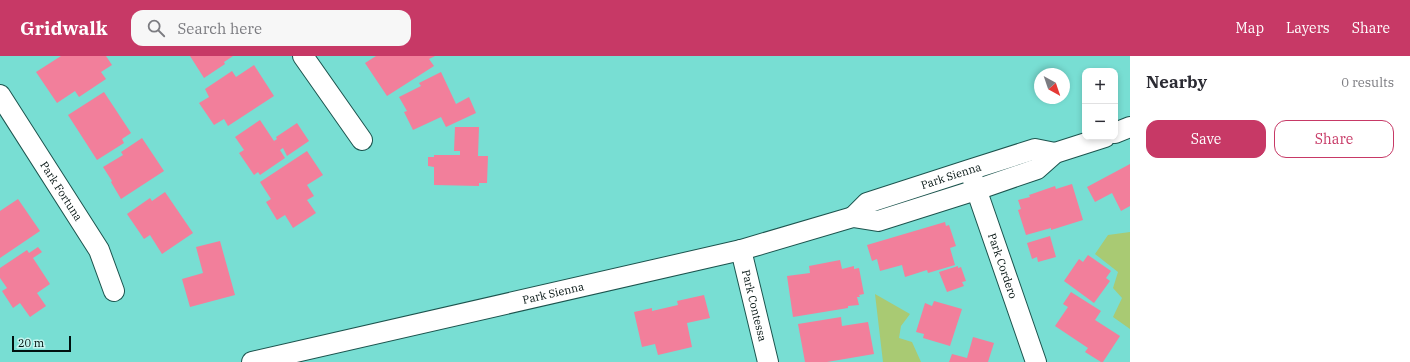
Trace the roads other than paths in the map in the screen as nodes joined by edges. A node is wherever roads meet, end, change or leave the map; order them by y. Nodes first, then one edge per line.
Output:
1 (303, 56) edge
2 (0, 95) edge
3 (1130, 126) edge
4 (1118, 132) edge
5 (362, 140) dead end
6 (1096, 140) edge
7 (1055, 153) junction
8 (969, 170) junction
9 (976, 190) junction
10 (853, 217) junction
11 (741, 250) junction
12 (114, 291) dead end
13 (252, 362) edge
14 (768, 362) edge
15 (1036, 362) edge

1 - 5 street
2 - 12 street, Park Fortuna
3 - 4 street
6 - 7 street, Park Sienna
7 - 8 street, Park Sienna
7 - 9 street, Park Sienna
8 - 9 street, Park Cordero
8 - 10 street, Park Sienna
9 - 10 street, Park Sienna
9 - 15 street, Park Cordero
10 - 11 street, Park Sienna
11 - 13 street, Park Sienna
11 - 14 street, Park Contessa

